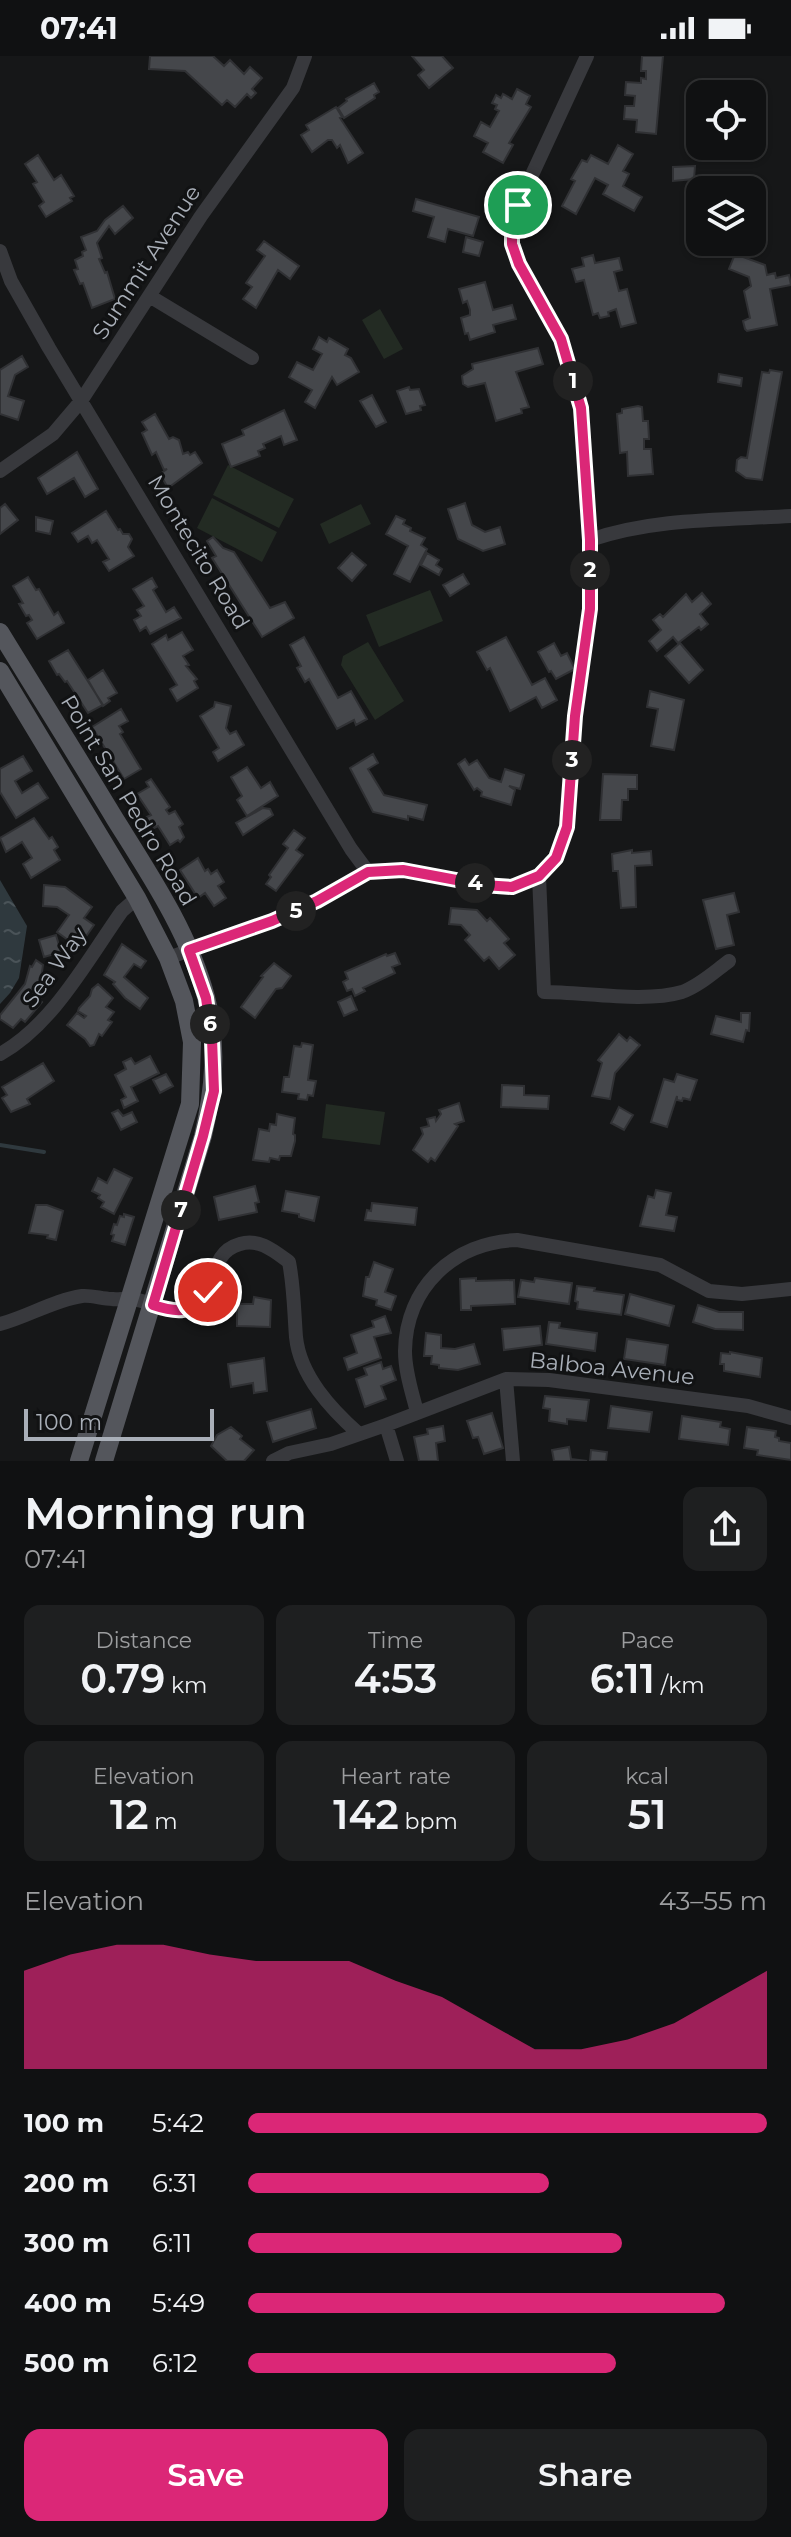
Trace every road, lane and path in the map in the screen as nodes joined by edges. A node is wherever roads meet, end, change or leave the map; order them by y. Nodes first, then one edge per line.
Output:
1 (305, 56) edge
2 (587, 56) edge
3 (0, 251) edge
4 (151, 297) junction
5 (252, 358) dead end
6 (81, 401) junction
7 (0, 471) edge
8 (791, 516) edge
9 (590, 540) junction
10 (0, 632) edge
11 (0, 671) edge
12 (368, 872) junction
13 (539, 876) junction
14 (137, 898) junction
15 (189, 950) junction
16 (168, 958) junction
17 (729, 961) dead end
18 (0, 1054) edge
19 (791, 1289) edge
20 (131, 1298) junction
21 (153, 1305) junction
22 (0, 1324) edge
23 (506, 1379) junction
24 (417, 1412) junction
25 (791, 1418) edge
26 (386, 1425) junction
27 (359, 1434) junction
28 (79, 1461) edge
29 (104, 1461) edge
30 (273, 1461) edge
31 (397, 1461) edge
32 (513, 1461) edge

1 - 4 street, Summit Avenue
2 - 9 street
3 - 6 street, Montecito Road
4 - 5 street
4 - 6 street, Summit Avenue
6 - 7 street, Summit Avenue
6 - 12 street, Montecito Road
8 - 9 street
9 - 13 street
10 - 15 main road, Point San Pedro Road
11 - 14 main road, Point San Pedro Road
12 - 13 street
12 - 15 street
13 - 17 street
14 - 16 main road, Point San Pedro Road
14 - 18 street, Sea Way
15 - 16 street
15 - 21 main road, Point San Pedro Road
16 - 20 main road, Point San Pedro Road
19 - 24 street
20 - 21 street
20 - 22 street
20 - 28 main road, Point San Pedro Road
21 - 27 street
21 - 29 main road, Point San Pedro Road
23 - 24 street, Balboa Avenue
23 - 25 street, Balboa Avenue
23 - 32 street
24 - 26 street, Balboa Avenue
26 - 27 street, Balboa Avenue
26 - 31 street
27 - 30 street, Balboa Avenue

